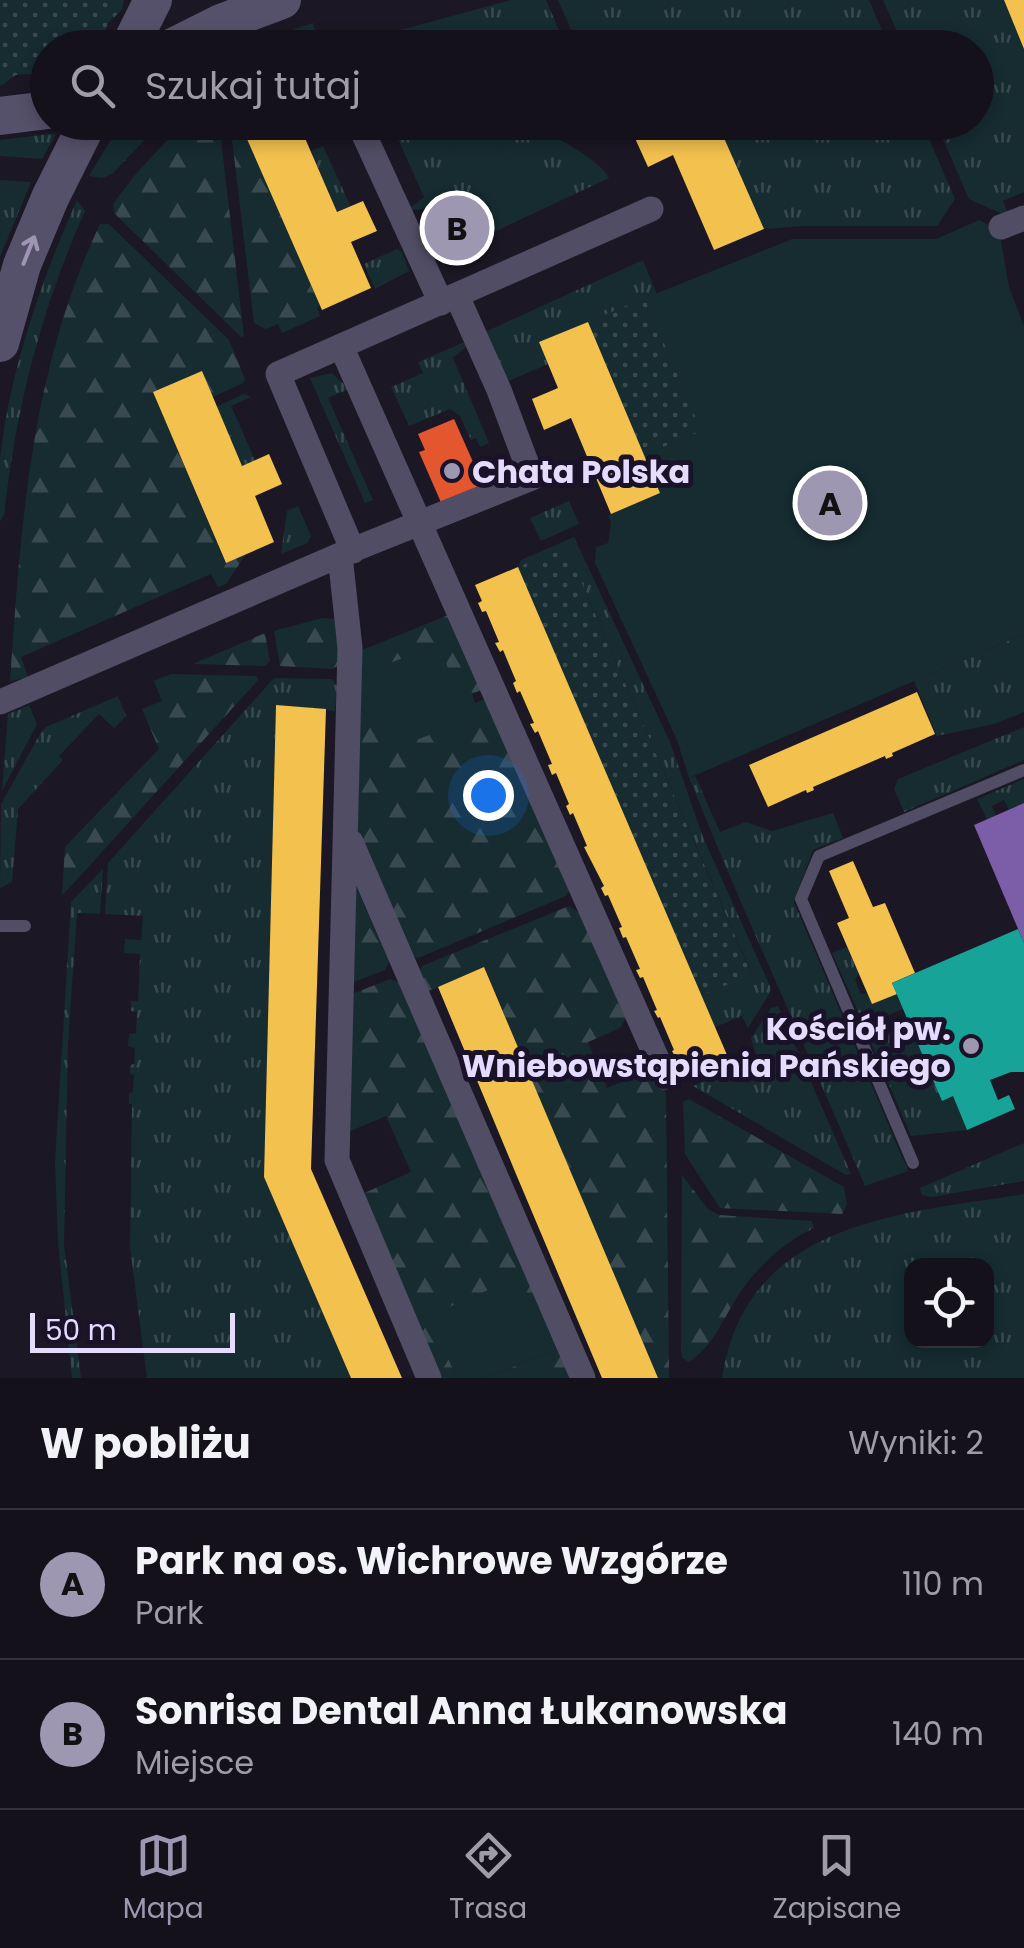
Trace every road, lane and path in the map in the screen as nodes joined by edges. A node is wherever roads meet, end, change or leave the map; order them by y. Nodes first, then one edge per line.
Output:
1 (153, 0) edge
2 (282, 0) edge
3 (138, 30) edge
4 (207, 30) edge
5 (30, 112) edge
6 (0, 116) edge
7 (79, 140) edge
8 (368, 140) edge
9 (651, 209) dead end
10 (449, 299) junction
11 (0, 343) edge
12 (342, 346) junction
13 (420, 524) junction
14 (347, 553) junction
15 (0, 702) edge
16 (1024, 770) edge
17 (347, 833) junction
18 (0, 926) edge
19 (24, 926) dead end
20 (665, 1078) dead end
21 (913, 1163) dead end
22 (429, 1378) edge
23 (583, 1378) edge

1 - 3 street
2 - 4 street
5 - 6 street
11 -> 7 street
8 - 10 street
9 - 10 street
10 - 12 street
10 - 13 street
12 - 13 street
12 - 14 street
13 - 14 street
13 - 20 street
14 - 15 street
14 - 17 street
16 - 21 lane
17 - 22 street
17 - 23 street
18 - 19 lane

